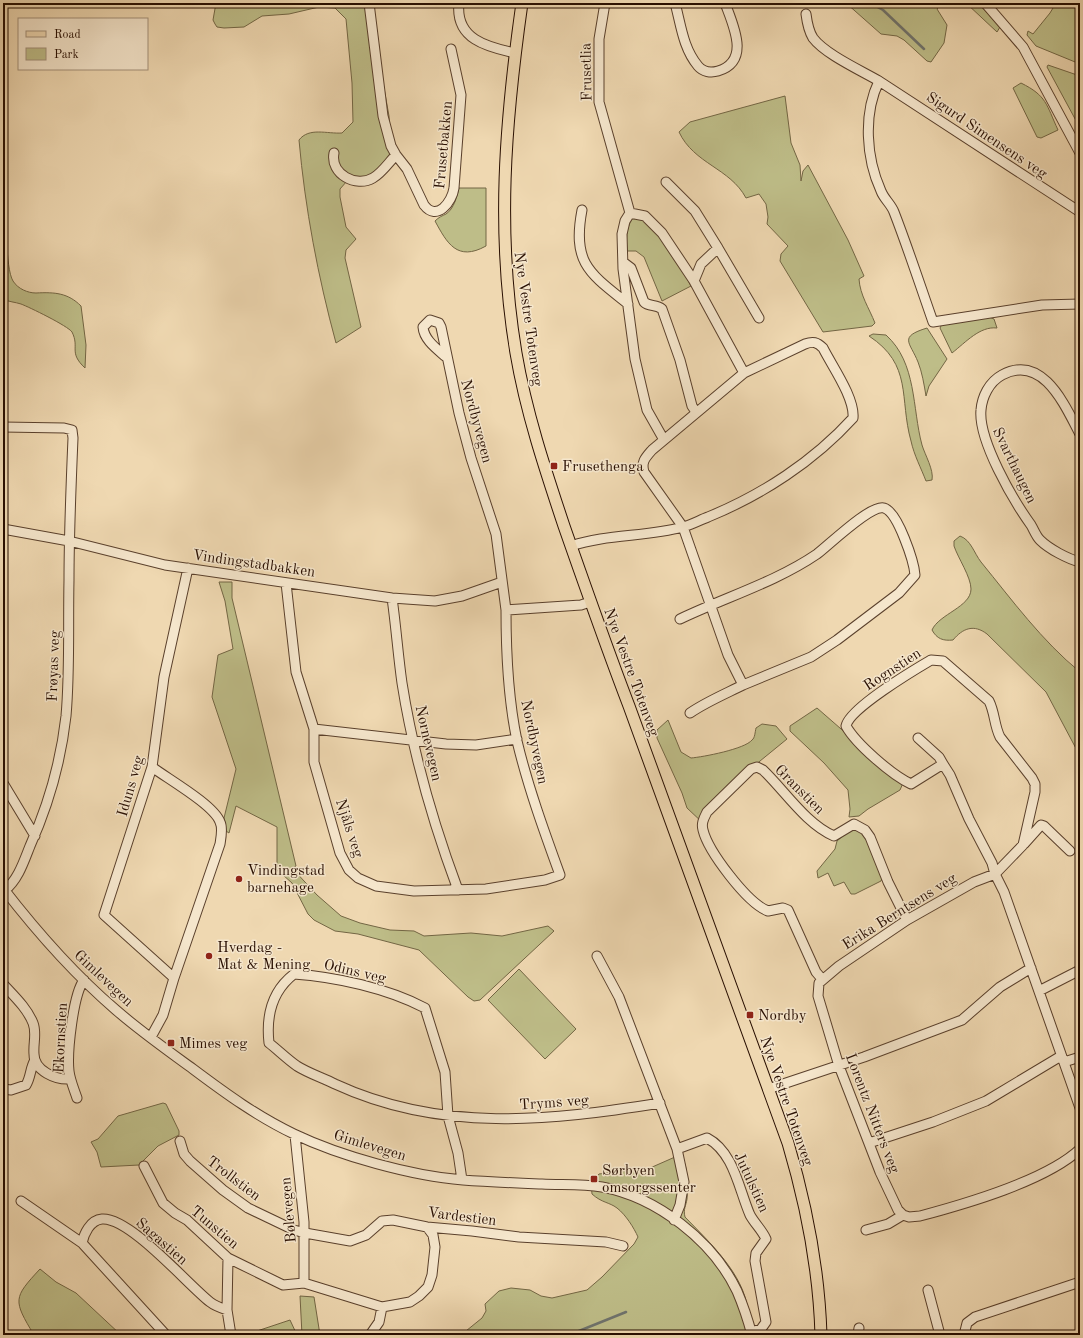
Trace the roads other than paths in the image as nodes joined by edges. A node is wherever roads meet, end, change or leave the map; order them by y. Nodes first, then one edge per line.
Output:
1 (369, 3) edge
2 (459, 3) edge
3 (522, 3) edge
4 (605, 3) edge
5 (675, 3) edge
6 (725, 3) edge
7 (985, 3) edge
8 (806, 14) dead end
9 (451, 49) dead end
10 (515, 53) junction
11 (879, 81) junction
12 (1080, 153) edge
13 (334, 154) dead end
14 (396, 155) junction
15 (666, 182) dead end
16 (582, 210) dead end
17 (1080, 212) edge
18 (630, 213) junction
19 (718, 248) junction
20 (623, 262) junction
21 (694, 280) junction
22 (628, 304) junction
23 (1080, 304) edge
24 (759, 318) dead end
25 (446, 357) dead end
26 (744, 373) junction
27 (696, 412) junction
28 (3, 427) edge
29 (1080, 434) edge
30 (664, 440) junction
31 (683, 527) junction
32 (3, 529) edge
33 (69, 541) junction
34 (571, 546) junction
35 (1080, 562) edge
36 (188, 568) junction
37 (502, 582) junction
38 (286, 583) junction
39 (392, 598) junction
40 (590, 602) junction
41 (710, 604) junction
42 (506, 610) junction
43 (680, 619) dead end
44 (743, 685) junction
45 (690, 713) dead end
46 (314, 729) junction
47 (918, 738) dead end
48 (517, 739) junction
49 (413, 740) junction
50 (943, 764) junction
51 (152, 767) junction
52 (3, 783) edge
53 (35, 836) junction
54 (1023, 845) junction
55 (1070, 851) dead end
56 (995, 874) junction
57 (560, 875) joint
58 (4, 889) edge
59 (458, 890) junction
60 (906, 920) junction
61 (597, 956) dead end
62 (1031, 968) junction
63 (1080, 970) edge
64 (174, 978) junction
65 (822, 979) junction
66 (84, 980) junction
67 (3, 984) edge
68 (1039, 990) junction
69 (151, 1037) junction
70 (1080, 1057) edge
71 (1063, 1059) junction
72 (35, 1060) junction
73 (839, 1066) junction
74 (70, 1079) junction
75 (3, 1089) edge
76 (768, 1089) junction
77 (77, 1098) dead end
78 (660, 1103) junction
79 (1080, 1108) edge
80 (448, 1116) junction
81 (295, 1135) junction
82 (180, 1141) dead end
83 (869, 1143) junction
84 (677, 1149) junction
85 (1080, 1149) edge
86 (144, 1166) dead end
87 (462, 1180) junction
88 (21, 1201) dead end
89 (903, 1215) junction
90 (674, 1220) junction
91 (427, 1227) junction
92 (866, 1230) dead end
93 (305, 1233) junction
94 (82, 1243) junction
95 (623, 1246) dead end
96 (228, 1258) junction
97 (1080, 1282) edge
98 (304, 1283) junction
99 (928, 1290) dead end
100 (382, 1307) junction
101 (227, 1310) junction
102 (751, 1333) edge
103 (166, 1335) edge
104 (231, 1335) edge
105 (370, 1335) edge
106 (821, 1335) edge
107 (940, 1335) edge
108 (964, 1335) edge

1 - 14 street, Frusetbakken
2 - 10 street
3 - 10 main road, Nye Vestre Totenveg
4 - 18 street, Frusetlia
5 - 6 street
7 - 12 street
8 - 11 street, Sigurd Simensens veg
9 - 14 street, Frusetbakken
10 - 34 main road, Nye Vestre Totenveg
11 - 17 street, Sigurd Simensens veg
11 - 23 street
13 - 14 street
15 - 19 street
16 - 22 street
18 - 20 street
18 - 21 street
19 - 21 street
19 - 24 street
20 - 22 street
20 - 27 street
21 - 26 street
22 - 30 street
25 - 37 street, Nordbyvegen
26 - 27 street
26 - 31 street
27 - 30 street
28 - 33 street, Frøyas veg
29 - 35 street, Svarthaugen
30 - 31 street
31 - 34 street
31 - 41 street
32 - 33 street, Vindingstadbakken
33 - 36 street, Vindingstadbakken
33 - 53 street, Frøyas veg
34 - 40 main road, Nye Vestre Totenveg
36 - 38 street, Vindingstadbakken
36 - 51 street, Iduns veg
37 - 39 street, Vindingstadbakken
37 - 42 street, Nordbyvegen
38 - 39 street, Vindingstadbakken
38 - 46 street, Njåls veg
39 - 49 street, Nornevegen
40 - 42 street
40 - 76 main road, Nye Vestre Totenveg
41 - 43 street
41 - 44 street
41 - 44 street
42 - 48 street, Nordbyvegen
44 - 45 street
46 - 49 street
46 - 59 street, Njåls veg
47 - 50 street
48 - 49 street
48 - 57 street, Nordbyvegen
49 - 59 street, Nornevegen
50 - 54 street, Rognstien
50 - 56 street
51 - 64 street, Iduns veg
51 - 64 street
52 - 53 street
53 - 58 street, Frøyas veg
54 - 55 street
54 - 56 street
56 - 60 street, Erika Berntsens veg
56 - 62 street
57 - 59 street, Njåls veg
58 - 66 street, Gimlevegen
60 - 65 street, Erika Berntsens veg
60 - 65 street, Granstien
61 - 78 street
62 - 68 street
62 - 73 street
63 - 68 street
64 - 69 street
65 - 73 street, Lorentz Nitters veg
66 - 69 street, Gimlevegen
66 - 74 street, Ekornstien
67 - 72 street
68 - 71 street
69 - 81 street, Gimlevegen
70 - 71 street
71 - 79 street
71 - 83 street
72 - 74 street
72 - 75 street
73 - 76 street
73 - 83 street, Lorentz Nitters veg
74 - 77 street, Ekornstien
76 - 106 main road, Nye Vestre Totenveg
78 - 80 street, Tryms veg
78 - 84 street
80 - 80 street, Odins veg
80 - 87 street, Odins veg
81 - 87 street, Gimlevegen
81 - 93 street, Bølevegen
82 - 93 street, Trollstien
83 - 89 street, Lorentz Nitters veg
84 - 90 street
84 - 102 street, Jutulstien
85 - 89 street
86 - 96 street, Tunstien
87 - 90 street, Gimlevegen
88 - 94 street
89 - 92 street
90 - 102 street, Gimlevegen
91 - 93 street, Vardestien
91 - 95 street, Vardestien
91 - 100 street, Tunstien
93 - 98 street, Bølevegen
94 - 101 street, Sagastien
94 - 103 street
96 - 98 street, Tunstien
96 - 101 street
97 - 108 street
98 - 100 street, Tunstien
99 - 107 street
100 - 105 street
101 - 104 street

